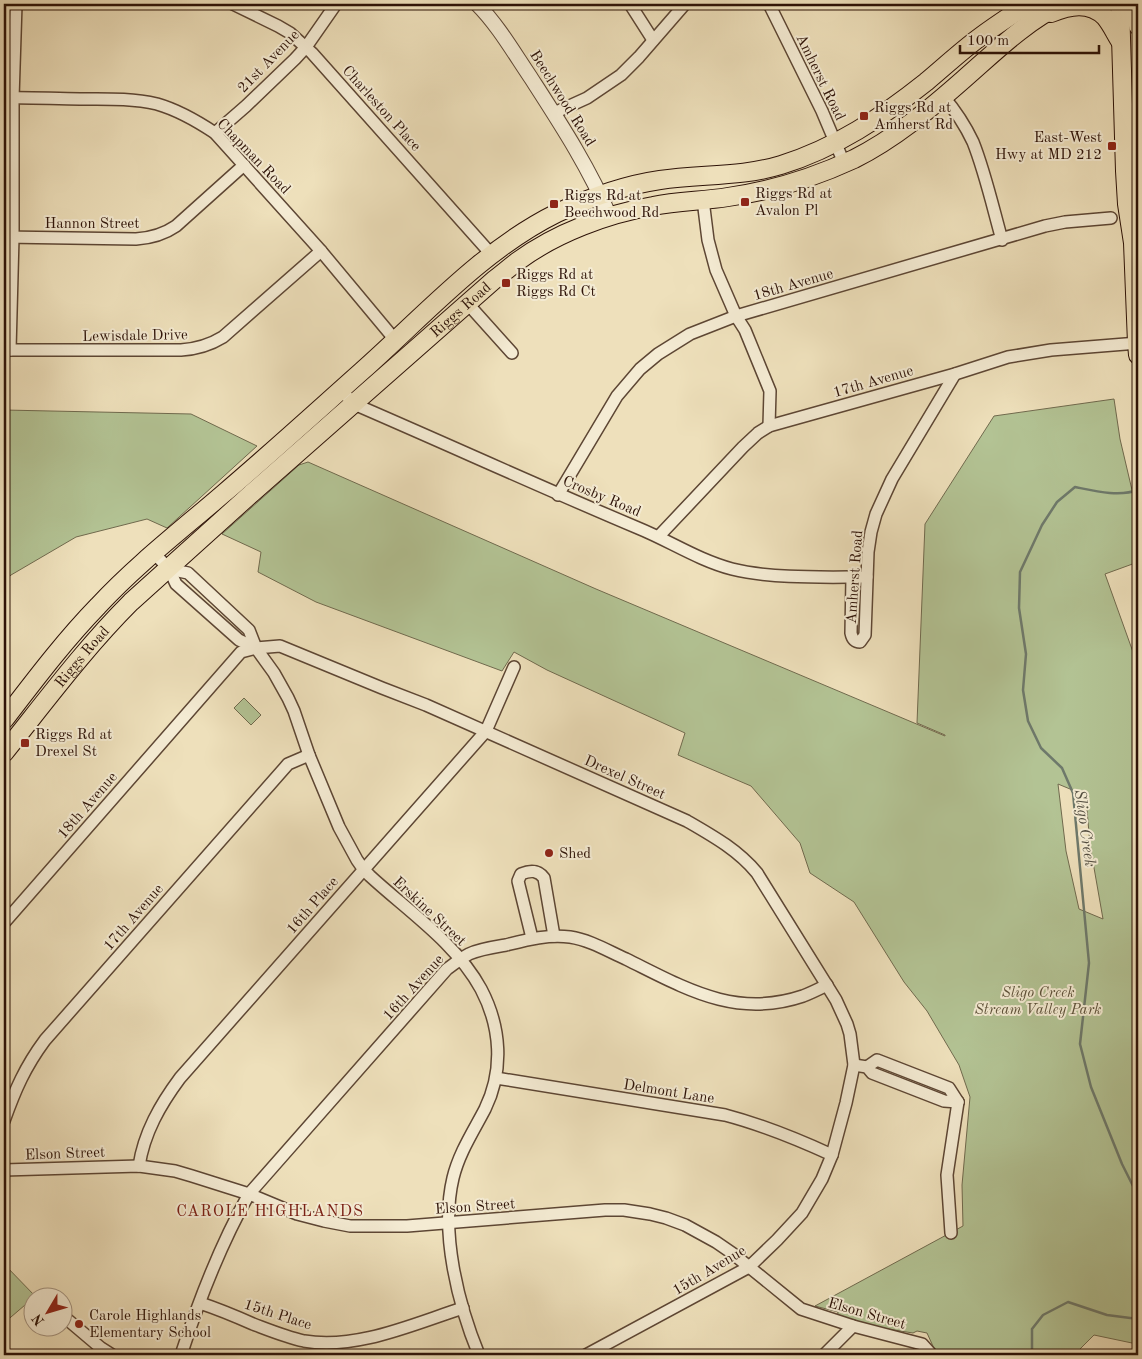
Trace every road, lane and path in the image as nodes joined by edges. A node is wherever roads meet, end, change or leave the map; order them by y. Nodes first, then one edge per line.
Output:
1 (16, 4) edge
2 (233, 4) edge
3 (336, 4) edge
4 (477, 4) edge
5 (630, 4) edge
6 (685, 4) edge
7 (769, 4) edge
8 (1028, 4) edge
9 (1062, 4) edge
10 (1120, 4) edge
11 (1138, 4) edge
12 (1041, 16) junction
13 (1138, 24) edge
14 (653, 40) junction
15 (1120, 41) junction
16 (306, 47) junction
17 (944, 96) junction
18 (9, 98) edge
19 (554, 113) junction
20 (215, 133) junction
21 (836, 143) junction
22 (844, 163) junction
23 (244, 166) junction
24 (1138, 184) edge
25 (601, 195) junction
26 (704, 200) junction
27 (610, 217) junction
28 (1110, 218) dead end
29 (9, 237) edge
30 (1002, 240) junction
31 (1133, 243) junction
32 (321, 251) junction
33 (491, 254) junction
34 (468, 304) junction
35 (736, 316) junction
36 (396, 341) junction
37 (1138, 347) edge
38 (7, 350) edge
39 (512, 353) dead end
40 (954, 374) junction
41 (341, 390) junction
42 (354, 404) junction
43 (769, 426) junction
44 (558, 495) junction
45 (659, 536) junction
46 (154, 553) junction
47 (169, 569) junction
48 (852, 577) junction
49 (867, 577) junction
50 (256, 648) junction
51 (514, 667) dead end
52 (4, 720) edge
53 (486, 731) junction
54 (4, 753) edge
55 (309, 755) junction
56 (364, 870) junction
57 (4, 922) edge
58 (554, 936) junction
59 (532, 938) junction
60 (460, 959) junction
61 (827, 985) junction
62 (854, 1064) junction
63 (496, 1078) junction
64 (4, 1120) edge
65 (832, 1154) junction
66 (139, 1166) junction
67 (4, 1170) edge
68 (249, 1194) junction
69 (448, 1223) junction
70 (951, 1234) dead end
71 (749, 1267) junction
72 (200, 1303) junction
73 (463, 1308) junction
74 (72, 1323) edge
75 (852, 1326) junction
76 (112, 1355) edge
77 (181, 1355) edge
78 (479, 1355) edge
79 (586, 1355) edge
80 (824, 1355) edge
81 (932, 1355) edge

1 - 18 street
2 - 16 street, Charleston Place
3 - 16 street, 21st Avenue
4 - 19 street, Beechwood Road
5 - 14 street
6 - 14 street
7 - 21 street, Amherst Road
8 - 21 main road, Riggs Road
9 - 12 main road, Riggs Road
10 - 15 main road
11 - 13 main road
12 - 15 main road
12 - 17 main road, Riggs Road
14 - 19 street
15 - 31 main road
16 - 20 street, 21st Avenue
16 - 33 street, Charleston Place
17 - 22 main road, Riggs Road
17 - 30 street
18 - 20 street, Chapman Road
18 - 29 street
19 - 25 street, Beechwood Road
20 - 23 street, Chapman Road
21 - 22 street, Amherst Road
21 - 25 main road, Riggs Road
22 - 26 main road, Riggs Road
23 - 29 street, Hannon Street
23 - 32 street, Chapman Road
24 - 31 main road
25 - 27 street, Beechwood Road
25 - 33 main road, Riggs Road
26 - 27 main road, Riggs Road
26 - 35 street
27 - 34 main road, Riggs Road
28 - 30 street, 18th Avenue
29 - 38 street
30 - 35 street, 18th Avenue
31 - 37 main road
32 - 36 street, Chapman Road
32 - 38 street, Lewisdale Drive
33 - 36 main road, Riggs Road
34 - 39 street
34 - 42 main road, Riggs Road
35 - 43 street
35 - 44 street, 18th Avenue
36 - 41 main road, Riggs Road
37 - 40 street, 17th Avenue
40 - 43 street, 17th Avenue
40 - 49 street, Amherst Road
41 - 42 street, Crosby Road
41 - 46 main road, Riggs Road
42 - 44 street, Crosby Road
42 - 47 main road, Riggs Road
43 - 45 street, 17th Avenue
44 - 45 street, Crosby Road
45 - 48 street, Crosby Road
46 - 47 street
46 - 52 main road, Riggs Road
47 - 50 street
47 - 54 main road, Riggs Road
48 - 49 street, Crosby Road
48 - 49 street, Amherst Road
50 - 53 street, Drexel Street
50 - 55 street, Erskine Street
50 - 57 street, 18th Avenue
51 - 53 street, 16th Place
53 - 56 street, 16th Place
53 - 61 street, Drexel Street
55 - 56 street, Erskine Street
55 - 64 street, 17th Avenue
56 - 60 street, Erskine Street
56 - 66 street, 16th Place
58 - 59 street, 16th Avenue
58 - 59 street
58 - 61 street, 16th Avenue
59 - 60 street, 16th Avenue
60 - 63 street, Erskine Street
60 - 68 street, 16th Avenue
61 - 62 street, Drexel Street
62 - 65 street, 15th Avenue
62 - 70 street
63 - 65 street, Delmont Lane
63 - 69 street, Erskine Street
65 - 71 street, 15th Avenue
66 - 67 street, Elson Street
66 - 68 street, Elson Street
68 - 69 street, Elson Street
68 - 72 street, 16th Avenue
69 - 71 street, Elson Street
69 - 73 street, Erskine Street
71 - 75 street, Elson Street
71 - 79 street, 15th Avenue
72 - 73 street, 15th Place
72 - 77 street, 16th Avenue
73 - 78 street, Erskine Street
74 - 76 street
75 - 80 street
75 - 81 street, Elson Street

